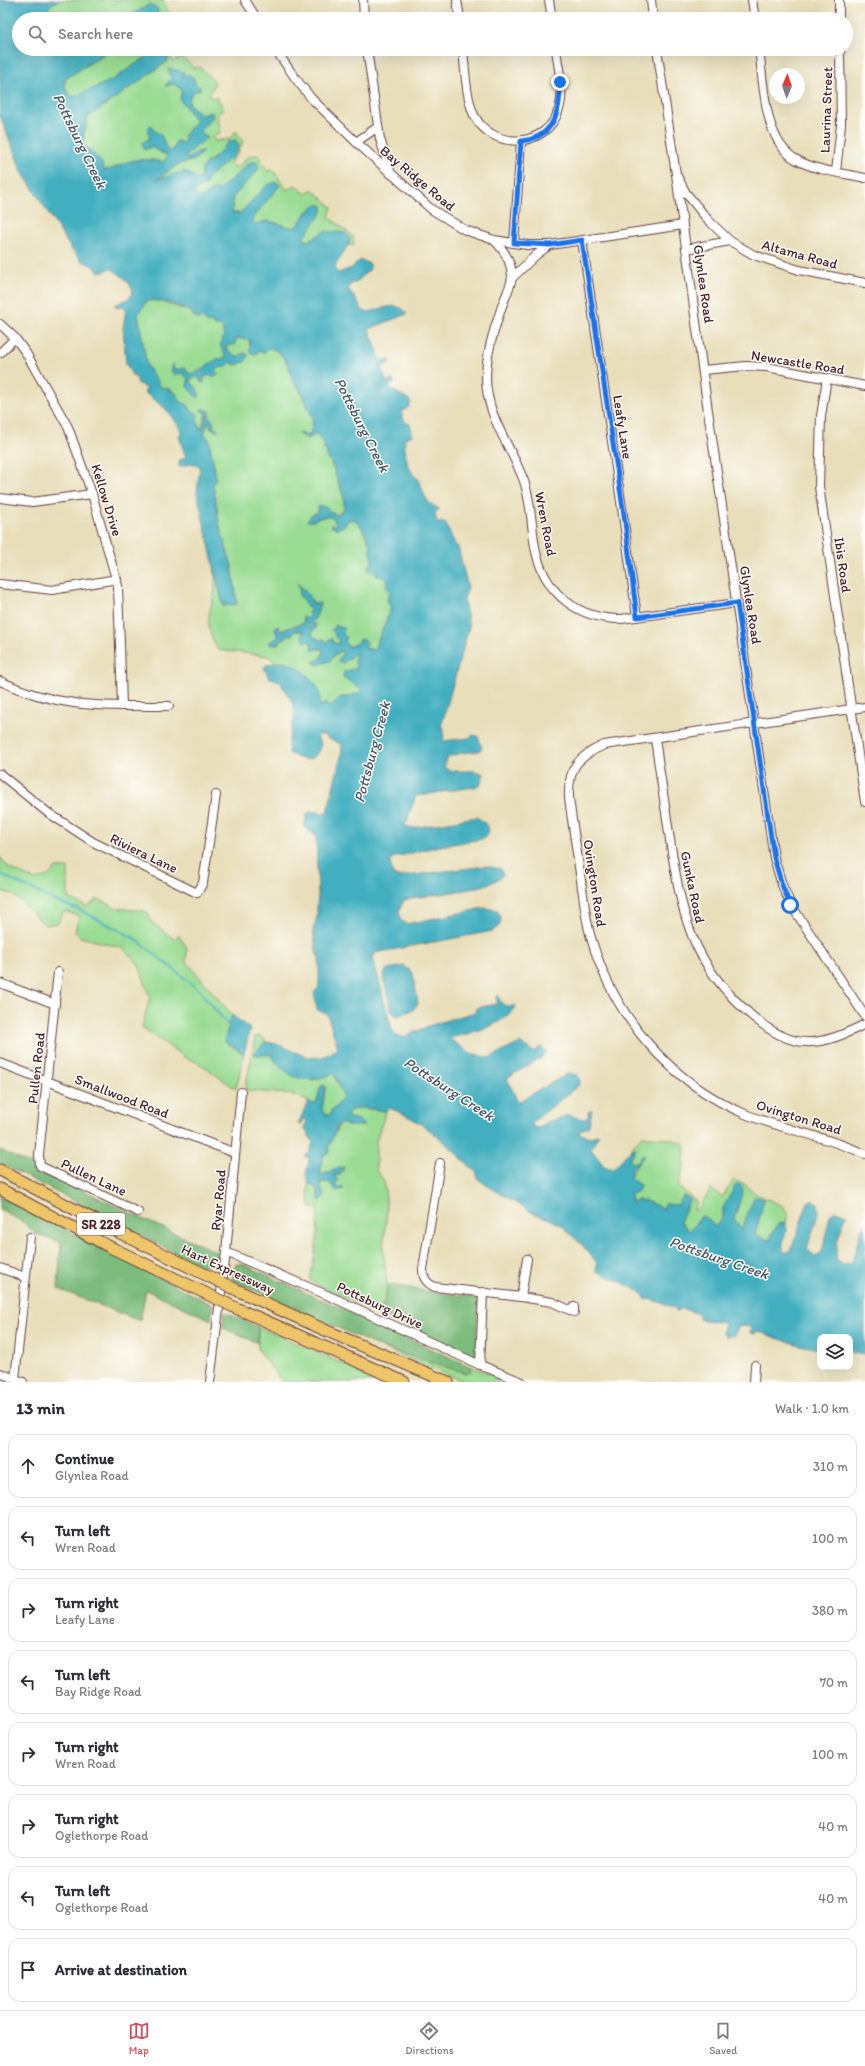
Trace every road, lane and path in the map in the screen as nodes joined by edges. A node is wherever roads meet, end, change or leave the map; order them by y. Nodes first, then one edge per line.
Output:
1 (245, 0) edge
2 (363, 0) edge
3 (457, 0) edge
4 (549, 0) edge
5 (651, 0) edge
6 (752, 0) edge
7 (839, 0) edge
8 (253, 12) edge
9 (364, 12) edge
10 (459, 12) edge
11 (551, 12) edge
12 (652, 12) edge
13 (754, 12) edge
14 (839, 12) edge
15 (280, 56) edge
16 (368, 56) edge
17 (464, 56) edge
18 (557, 56) edge
19 (658, 56) edge
20 (760, 56) edge
21 (840, 56) edge
22 (378, 127) junction
23 (521, 141) junction
24 (356, 142) junction
25 (836, 172) junction
26 (391, 174) junction
27 (676, 174) junction
28 (865, 178) edge
29 (682, 225) junction
30 (494, 240) junction
31 (582, 240) junction
32 (730, 241) junction
33 (514, 243) junction
34 (550, 245) junction
35 (686, 249) junction
36 (512, 278) junction
37 (865, 283) edge
38 (0, 324) edge
39 (15, 338) junction
40 (0, 353) edge
41 (703, 370) junction
42 (827, 378) junction
43 (865, 386) edge
44 (92, 494) junction
45 (0, 498) edge
46 (117, 579) junction
47 (0, 584) edge
48 (737, 603) junction
49 (637, 617) junction
50 (0, 681) edge
51 (122, 706) junction
52 (169, 706) dead end
53 (865, 707) edge
54 (851, 709) junction
55 (755, 723) junction
56 (655, 739) junction
57 (0, 774) edge
58 (216, 795) dead end
59 (865, 802) edge
60 (58, 972) dead end
61 (0, 983) edge
62 (55, 1004) junction
63 (865, 1016) edge
64 (865, 1024) edge
65 (0, 1063) edge
66 (48, 1081) junction
67 (241, 1092) dead end
68 (235, 1153) junction
69 (865, 1154) edge
70 (440, 1163) dead end
71 (40, 1166) joint
72 (0, 1170) edge
73 (0, 1189) edge
74 (138, 1212) dead end
75 (30, 1237) dead end
76 (226, 1252) junction
77 (527, 1259) dead end
78 (0, 1268) edge
79 (25, 1277) junction
80 (483, 1292) junction
81 (522, 1297) junction
82 (574, 1307) dead end
83 (480, 1365) junction
84 (755, 1365) dead end
85 (0, 1373) edge
86 (19, 1381) edge
87 (210, 1382) edge
88 (404, 1382) edge
89 (448, 1382) edge
90 (522, 1382) edge
91 (754, 1382) edge

1 - 8 street
2 - 9 street
3 - 10 street
4 - 11 street
5 - 12 street
6 - 13 street
7 - 14 street
15 - 24 street, Bay Ridge Road
16 - 22 street
17 - 23 street
18 - 23 street
19 - 27 street, Glynlea Road
20 - 25 street
21 - 25 street, Laurina Street
22 - 24 street
22 - 26 street
23 - 33 street
24 - 26 street, Bay Ridge Road
25 - 28 street
26 - 30 street, Bay Ridge Road
27 - 29 street, Glynlea Road
27 - 32 street, Glynlea Road
29 - 31 street, Bay Ridge Road
29 - 35 street, Glynlea Road
30 - 33 street, Bay Ridge Road
30 - 36 street
31 - 34 street, Bay Ridge Road
31 - 49 street, Leafy Lane
32 - 35 street
32 - 37 street, Altama Road
33 - 34 street, Bay Ridge Road
34 - 36 street, Wren Road
35 - 41 street, Glynlea Road
36 - 49 street, Wren Road
38 - 39 street, Kellow Drive
39 - 40 street
39 - 44 street, Kellow Drive
41 - 42 street, Newcastle Road
41 - 48 street, Glynlea Road
42 - 43 street, Newcastle Road
42 - 54 street, Ibis Road
44 - 45 street
44 - 46 street, Kellow Drive
46 - 47 street
46 - 51 street, Kellow Drive
48 - 49 street, Wren Road
48 - 55 street, Glynlea Road
50 - 51 street
51 - 52 street
53 - 54 street, Ovington Road
54 - 55 street, Ovington Road
54 - 59 street, Ibis Road
55 - 56 street, Ovington Road
55 - 63 street, Glynlea Road
56 - 64 street, Gunka Road
56 - 69 street, Ovington Road
57 - 58 street, Riviera Lane
60 - 62 street, Pullen Road
61 - 62 street
62 - 66 street, Pullen Road
65 - 66 street, Smallwood Road
66 - 68 street, Smallwood Road
66 - 71 street, Pullen Road
67 - 68 street, Ryar Road
68 - 76 street, Ryar Road
70 - 80 street
71 - 74 street, Pullen Lane
72 - 89 highway, Hart Expressway / SR 228, bridge
73 - 88 highway, SR 228, bridge
75 - 79 street
76 - 83 street, Pottsburg Drive
76 - 87 street, Ryar Road
77 - 81 street
78 - 79 street
79 - 86 street
80 - 81 street
80 - 83 street
81 - 82 street
83 - 90 street, Pottsburg Drive
84 - 91 street
85 - 86 street

